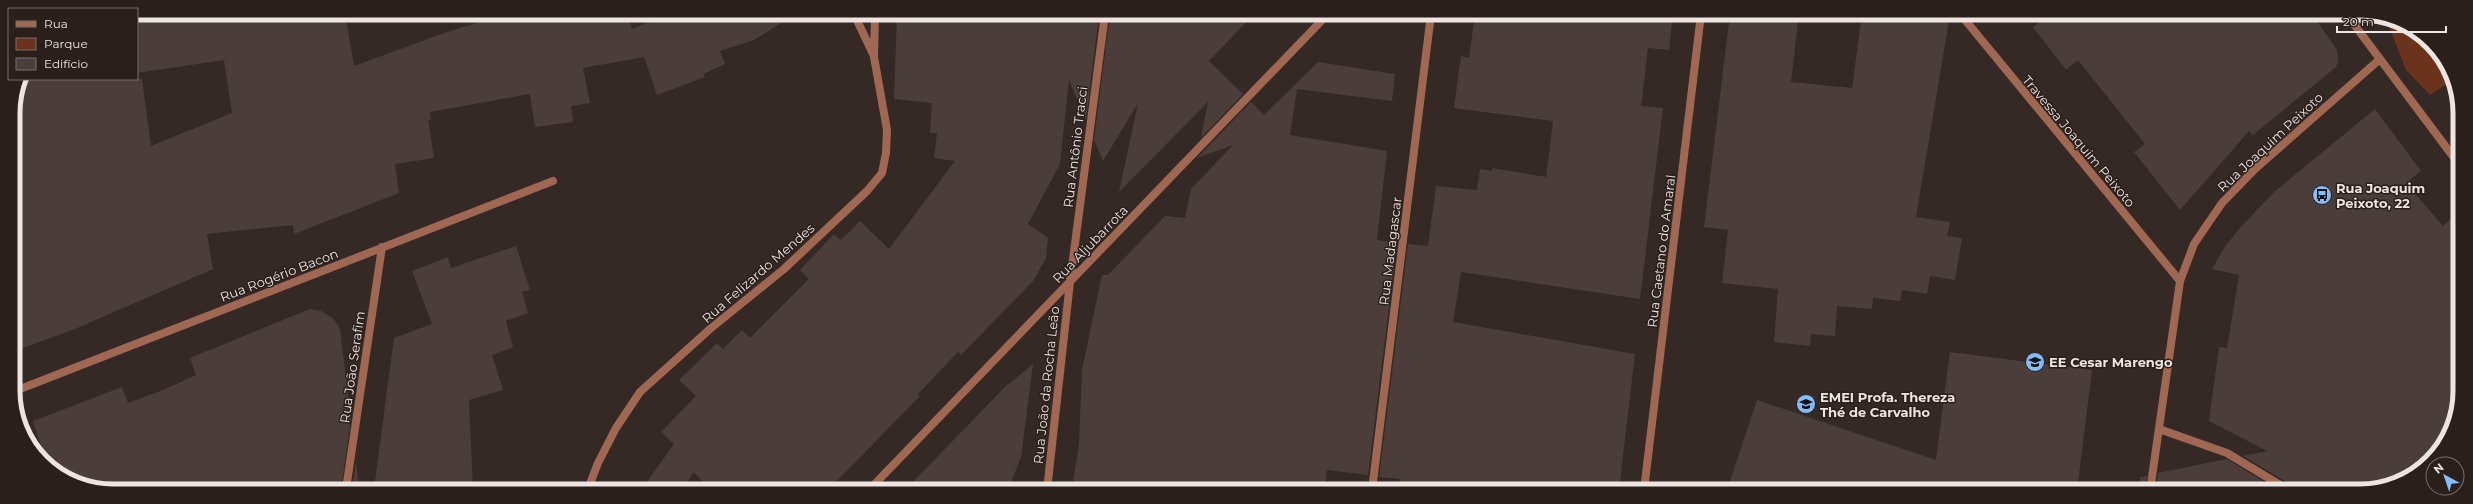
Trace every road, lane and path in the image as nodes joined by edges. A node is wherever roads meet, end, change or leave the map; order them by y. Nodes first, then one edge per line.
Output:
1 (857, 20) edge
2 (875, 20) edge
3 (1103, 20) edge
4 (1322, 20) edge
5 (1430, 20) edge
6 (1700, 20) edge
7 (1966, 20) edge
8 (2358, 20) edge
9 (2352, 22) joint
10 (874, 57) junction
11 (2380, 59) junction
12 (2453, 156) edge
13 (553, 181) dead end
14 (382, 247) junction
15 (2180, 281) junction
16 (1070, 282) junction
17 (20, 389) edge
18 (2159, 429) junction
19 (347, 484) edge
20 (590, 484) edge
21 (875, 484) edge
22 (1048, 484) edge
23 (1373, 484) edge
24 (1645, 484) edge
25 (2151, 484) edge
26 (2278, 484) edge

1 - 10 street, Rua Felizardo Mendes
2 - 10 street, Rua Felizardo Mendes
3 - 16 street, Rua Antônio Tracci
4 - 16 street, Rua Aljubarrota
5 - 23 street, Rua Madagascar
6 - 24 street, Rua Caetano do Amaral
7 - 15 street, Travessa Joaquim Peixoto
8 - 9 street
9 - 11 street
10 - 20 street, Rua Felizardo Mendes
11 - 12 street
11 - 15 street, Rua Joaquim Peixoto
13 - 14 street, Rua Rogério Bacon
14 - 17 street, Rua Rogério Bacon
14 - 19 street, Rua João Serafim
15 - 18 street, Rua Joaquim Peixoto
16 - 21 street, Rua Aljubarrota
16 - 22 street, Rua João da Rocha Leão
18 - 25 street, Rua Joaquim Peixoto
18 - 26 street

